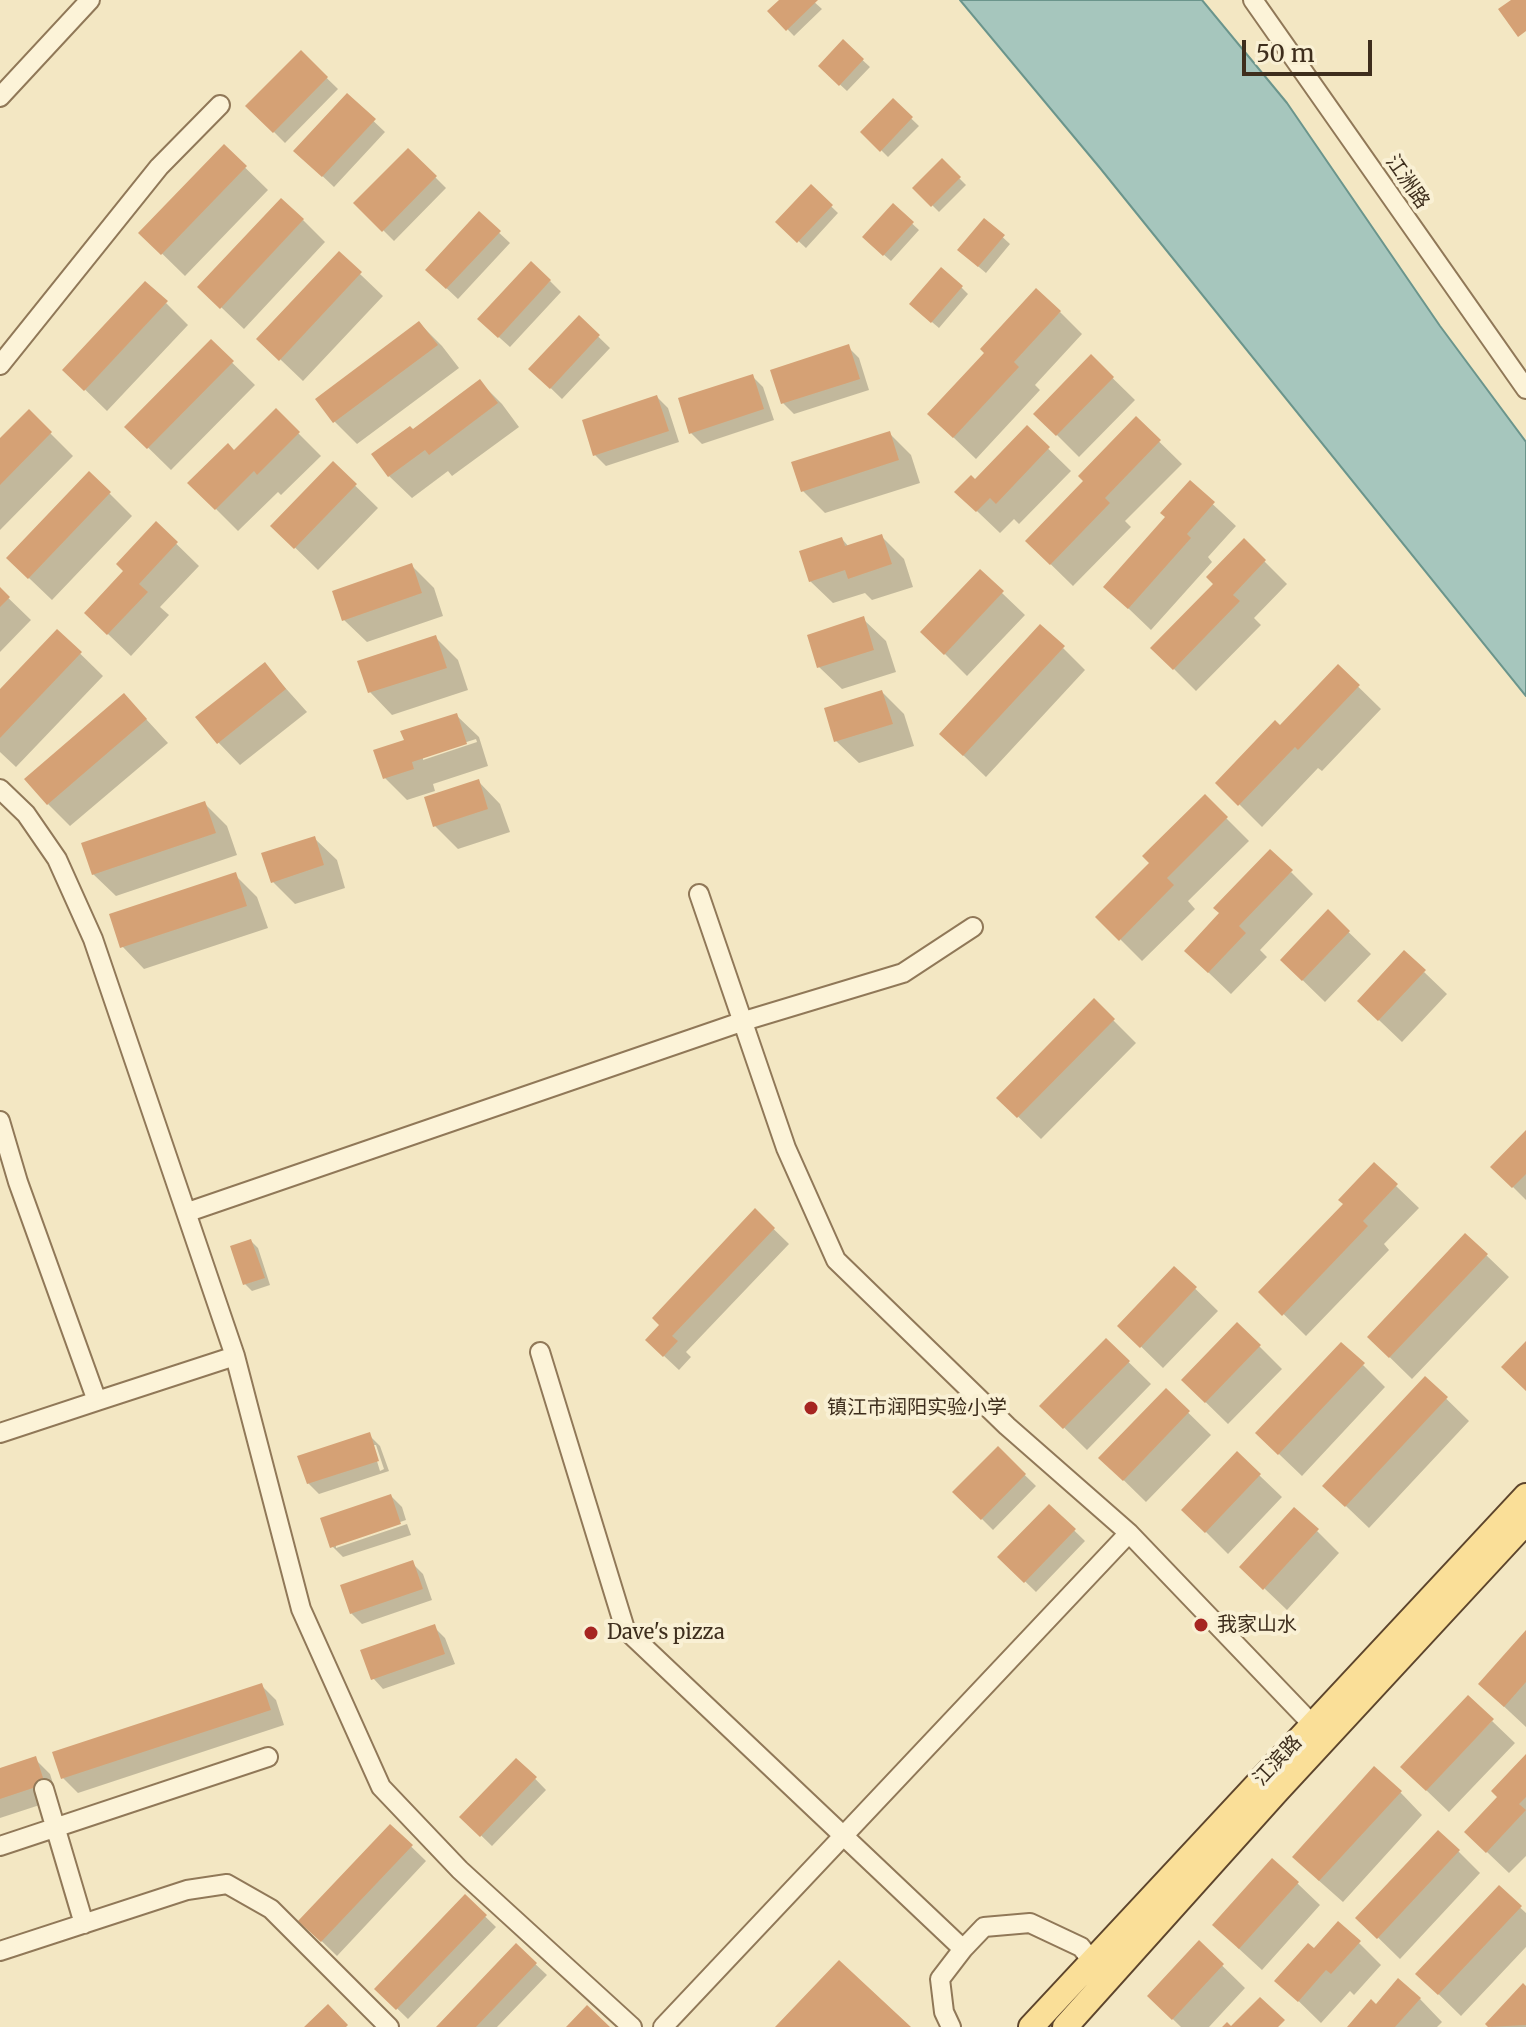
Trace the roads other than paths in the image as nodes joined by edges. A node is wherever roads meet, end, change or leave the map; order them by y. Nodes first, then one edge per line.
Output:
1 (90, 0) edge
2 (1253, 0) edge
3 (0, 97) edge
4 (220, 105) dead end
5 (0, 365) edge
6 (1526, 389) edge
7 (0, 789) edge
8 (699, 894) dead end
9 (973, 927) dead end
10 (744, 1021) junction
11 (0, 1121) edge
12 (188, 1212) junction
13 (540, 1352) dead end
14 (235, 1356) junction
15 (97, 1401) junction
16 (0, 1433) edge
17 (1526, 1496) edge
18 (1526, 1522) edge
19 (1129, 1533) junction
20 (1312, 1724) junction
21 (268, 1757) dead end
22 (44, 1789) dead end
23 (56, 1828) junction
24 (844, 1835) junction
25 (0, 1846) edge
26 (84, 1924) junction
27 (963, 1949) junction
28 (0, 1951) edge
29 (1092, 1961) junction
30 (389, 2027) edge
31 (632, 2027) edge
32 (663, 2027) edge
33 (951, 2027) edge
34 (1031, 2027) edge
35 (1065, 2027) edge

1 - 3 street
2 - 6 street, 江洲路
4 - 5 street
7 - 12 street
8 - 10 street
9 - 10 street
10 - 12 street
10 - 19 street
11 - 15 street
12 - 14 street
13 - 24 street
14 - 15 street
14 - 31 street
15 - 16 street
17 - 20 main road, 江滨路
18 - 35 main road, 江滨路
19 - 20 street
19 - 24 street
20 - 29 main road, 江滨路
21 - 23 street
22 - 23 street
23 - 25 street
23 - 26 street
24 - 27 street
24 - 32 street
26 - 28 street
26 - 30 street
27 - 29 street
27 - 33 street
29 - 34 main road, 江滨路

